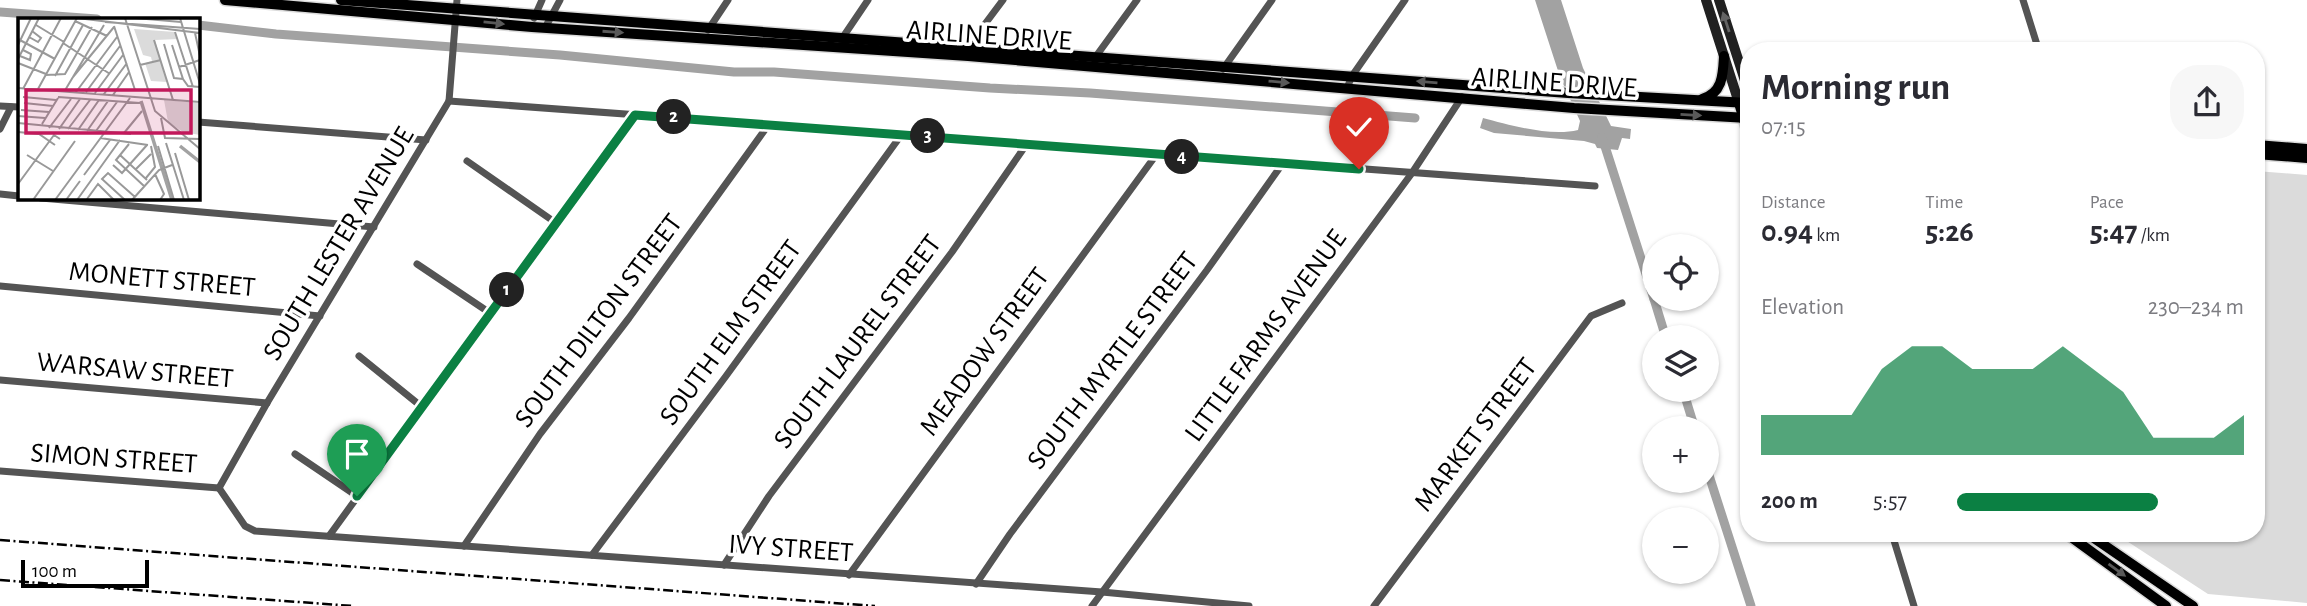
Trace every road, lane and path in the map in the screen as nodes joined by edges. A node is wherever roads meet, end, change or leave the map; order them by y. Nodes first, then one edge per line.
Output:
1 (225, 0) edge
2 (341, 0) edge
3 (542, 0) edge
4 (560, 0) edge
5 (728, 0) edge
6 (868, 0) edge
7 (1003, 0) edge
8 (1137, 0) edge
9 (1272, 0) edge
10 (1405, 0) edge
11 (1706, 0) edge
12 (1719, 0) edge
13 (2023, 0) edge
14 (456, 10) edge
15 (534, 15) junction
16 (551, 16) junction
17 (532, 27) junction
18 (545, 28) junction
19 (707, 33) junction
20 (840, 42) junction
21 (2036, 42) edge
22 (974, 47) junction
23 (1724, 56) junction
24 (1094, 62) junction
25 (1740, 65) edge
26 (1223, 72) junction
27 (1352, 76) junction
28 (1467, 85) junction
29 (1348, 88) junction
30 (1740, 94) edge
31 (1461, 99) junction
32 (1696, 100) junction
33 (449, 101) junction
34 (1740, 103) edge
35 (0, 106) edge
36 (15, 107) edge
37 (635, 115) junction
38 (1740, 118) edge
39 (200, 122) edge
40 (769, 124) junction
41 (0, 129) edge
42 (902, 134) junction
43 (426, 140) junction
44 (1026, 145) junction
45 (2265, 146) edge
46 (2307, 149) edge
47 (1156, 155) junction
48 (2265, 155) edge
49 (2307, 158) edge
50 (467, 161) dead end
51 (1283, 163) junction
52 (1412, 173) junction
53 (1595, 186) dead end
54 (0, 194) edge
55 (18, 196) edge
56 (64, 200) edge
57 (556, 223) junction
58 (374, 227) junction
59 (417, 264) dead end
60 (0, 286) edge
61 (1622, 303) dead end
62 (490, 313) junction
63 (320, 316) junction
64 (359, 356) dead end
65 (0, 380) edge
66 (267, 403) junction
67 (422, 407) junction
68 (295, 454) dead end
69 (0, 471) edge
70 (219, 488) junction
71 (357, 496) junction
72 (329, 536) junction
73 (1894, 542) edge
74 (2078, 542) edge
75 (2099, 542) edge
76 (464, 545) junction
77 (592, 555) junction
78 (724, 565) junction
79 (849, 575) junction
80 (976, 584) junction
81 (1102, 592) junction
82 (2190, 605) edge
83 (1092, 606) edge
84 (1249, 606) edge
85 (1374, 606) edge
86 (1914, 606) edge
87 (2166, 606) edge

1 - 14 main road, AIRLINE DRIVE
2 - 14 main road, AIRLINE DRIVE
3 - 15 street
4 - 16 street
5 - 19 street
6 - 20 street
7 - 22 street
8 - 24 street
9 - 26 street
10 - 27 street
11 - 23 main road
25 -> 12 main road
13 - 21 street
14 - 15 main road, AIRLINE DRIVE
14 -> 17 main road, AIRLINE DRIVE
14 - 33 street, SOUTH LESTER AVENUE
15 - 16 main road, AIRLINE DRIVE
15 - 17 street
16 - 18 street
16 - 19 main road, AIRLINE DRIVE
17 - 18 main road, AIRLINE DRIVE
18 -> 19 main road, AIRLINE DRIVE
19 - 20 main road, AIRLINE DRIVE
20 - 22 main road, AIRLINE DRIVE
20 - 24 main road, AIRLINE DRIVE
22 - 24 main road, AIRLINE DRIVE
23 - 30 main road
23 - 32 main road
24 - 26 main road, AIRLINE DRIVE
26 - 27 main road, AIRLINE DRIVE
26 -> 29 main road, AIRLINE DRIVE
28 -> 27 main road, AIRLINE DRIVE
27 - 29 street
28 - 31 street, LITTLE FARMS AVENUE
28 - 32 main road, AIRLINE DRIVE
29 - 31 main road, AIRLINE DRIVE
31 -> 38 main road, AIRLINE DRIVE
31 - 52 street, LITTLE FARMS AVENUE
32 - 34 main road, AIRLINE DRIVE
33 - 37 street
33 - 43 street, SOUTH LESTER AVENUE
35 - 36 street
36 - 41 street
37 - 40 street
37 - 57 street
39 - 43 street
40 - 42 street
40 - 76 street, SOUTH DILTON STREET
42 - 44 street
42 - 77 street, SOUTH ELM STREET
43 - 58 street, SOUTH LESTER AVENUE
44 - 47 street
44 - 78 street, SOUTH LAUREL STREET
45 - 46 main road
47 - 51 street
47 - 79 street, MEADOW STREET
48 - 49 main road
50 - 57 street
51 - 52 street
51 - 80 street, SOUTH MYRTLE STREET
52 - 53 street
52 - 81 street, LITTLE FARMS AVENUE
54 - 55 street
56 - 58 street
57 - 62 street
58 - 63 street, SOUTH LESTER AVENUE
59 - 62 street
60 - 63 street, MONETT STREET
61 - 85 street, MARKET STREET
62 - 67 street
63 - 66 street, SOUTH LESTER AVENUE
64 - 67 street
65 - 66 street, WARSAW STREET
66 - 70 street, SOUTH LESTER AVENUE
67 - 71 street
68 - 71 street
69 - 70 street, SIMON STREET
70 - 72 street, SIMON STREET
71 - 72 street
72 - 76 street, IVY STREET
73 - 86 street
74 -> 87 main road
75 - 82 main road
76 - 77 street, IVY STREET
77 - 78 street, IVY STREET
78 - 79 street, IVY STREET
79 - 80 street, IVY STREET
80 - 81 street, IVY STREET
81 - 83 street, LITTLE FARMS AVENUE
81 - 84 street, IVY STREET

